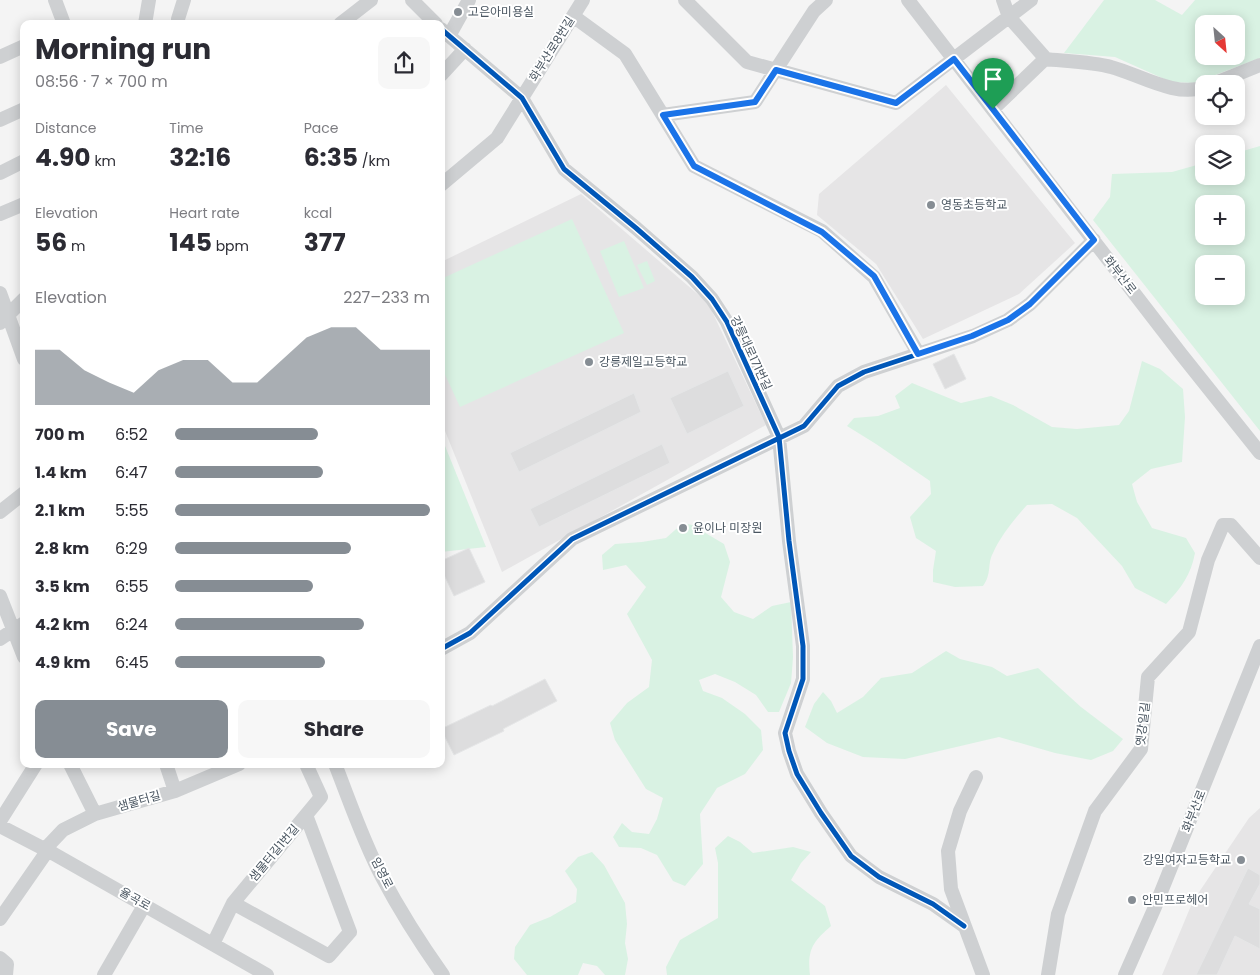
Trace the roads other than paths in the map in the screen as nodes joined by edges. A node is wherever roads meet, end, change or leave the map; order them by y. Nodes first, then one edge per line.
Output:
1 (55, 0) edge
2 (149, 0) edge
3 (184, 0) edge
4 (371, 0) edge
5 (412, 0) edge
6 (469, 0) edge
7 (583, 0) edge
8 (685, 0) edge
9 (826, 0) edge
10 (908, 0) edge
11 (1003, 0) edge
12 (1031, 0) edge
13 (573, 16) junction
14 (1009, 17) junction
15 (62, 20) edge
16 (146, 20) edge
17 (178, 20) edge
18 (345, 20) edge
19 (432, 20) edge
20 (445, 32) edge
21 (20, 48) edge
22 (465, 49) junction
23 (0, 57) edge
24 (954, 59) junction
25 (1046, 59) junction
26 (1260, 66) edge
27 (776, 70) junction
28 (445, 71) edge
29 (1236, 75) edge
30 (1195, 90) edge
31 (522, 98) junction
32 (993, 109) junction
33 (20, 111) edge
34 (663, 115) junction
35 (0, 120) edge
36 (20, 164) edge
37 (0, 172) edge
38 (445, 182) edge
39 (20, 206) edge
40 (0, 214) edge
41 (1094, 240) junction
42 (0, 293) edge
43 (20, 303) edge
44 (4, 319) edge
45 (20, 351) edge
46 (918, 354) junction
47 (779, 438) junction
48 (1260, 453) edge
49 (20, 496) edge
50 (0, 512) edge
51 (1260, 558) edge
52 (0, 596) edge
53 (18, 626) edge
54 (0, 638) edge
55 (1260, 646) edge
56 (445, 648) edge
57 (33, 768) edge
58 (72, 768) edge
59 (167, 768) edge
60 (229, 768) edge
61 (308, 768) edge
62 (337, 768) edge
63 (976, 777) dead end
64 (175, 790) junction
65 (95, 814) junction
66 (306, 815) junction
67 (0, 821) edge
68 (0, 826) edge
69 (47, 850) junction
70 (233, 903) junction
71 (145, 904) junction
72 (0, 919) edge
73 (964, 926) junction
74 (213, 944) junction
75 (0, 958) edge
76 (6, 975) edge
77 (104, 975) edge
78 (267, 975) edge
79 (442, 975) edge
80 (983, 975) edge
81 (1048, 975) edge
82 (1125, 975) edge

1 - 15 street
2 - 16 street
3 - 17 street
4 - 18 street
5 - 19 street
6 - 20 street
7 - 13 street, 화부산로8번길
8 - 27 street
9 - 27 street
10 - 24 street, 화부산로
11 - 14 street
12 - 14 street
13 - 31 street, 화부산로8번길
13 - 34 street
14 - 24 street
14 - 25 street
20 - 22 street, 강릉대로171번길
21 - 23 street
22 - 28 street
22 - 31 street, 강릉대로171번길
24 - 27 street
24 - 32 street, 화부산로
25 - 30 street
25 - 32 street
26 - 29 street
27 - 34 street
31 - 38 street, 화부산로8번길
31 - 47 street, 강릉대로171번길
32 - 41 street, 화부산로
33 - 35 street
34 - 46 street
36 - 37 street
39 - 40 street
41 - 46 street
41 - 48 street, 화부산로
42 - 44 street
43 - 44 street
44 - 45 street
46 - 47 street
47 - 56 street
47 - 73 street, 강릉대로171번길
49 - 50 street
51 - 81 street, 옛강일길
52 - 53 street
53 - 54 street
55 - 82 street, 화부산로
57 - 67 street
58 - 65 street
59 - 64 street
60 - 64 street, 샘물터길
61 - 66 street, 샘물터길1번길
62 - 79 street, 임영로
63 - 73 street
64 - 65 street, 샘물터길
65 - 69 street, 샘물터길
66 - 70 street, 샘물터길1번길
66 - 70 street
68 - 69 street, 율곡로
69 - 71 street, 율곡로
69 - 72 street, 샘물터길
70 - 74 street, 샘물터길1번길
71 - 74 street, 율곡로
71 - 77 street
73 - 80 street
74 - 78 street, 율곡로
75 - 76 street

